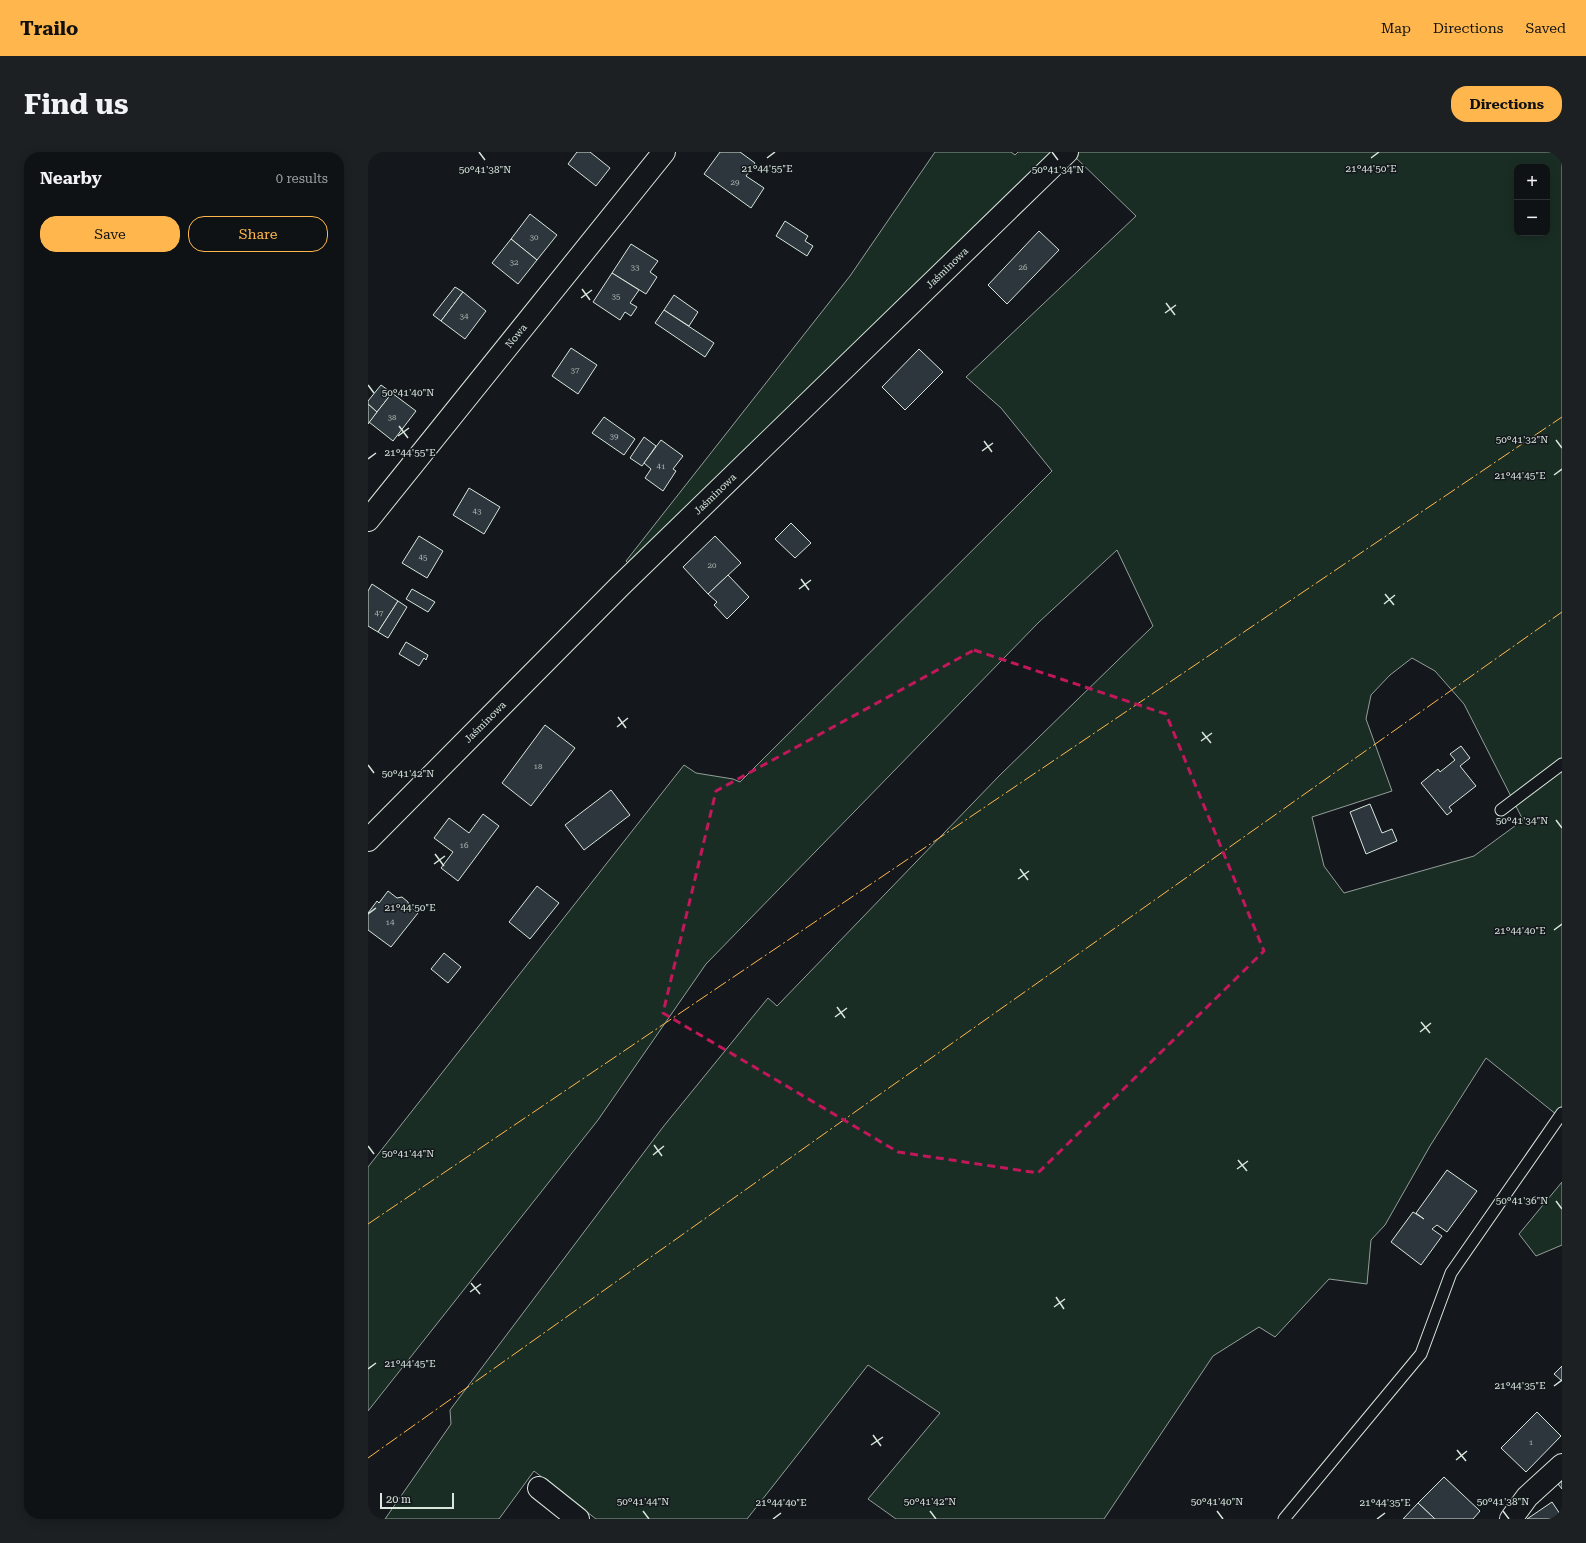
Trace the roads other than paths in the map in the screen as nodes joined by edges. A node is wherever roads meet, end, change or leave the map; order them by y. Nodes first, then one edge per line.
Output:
1 (664, 152) edge
2 (1067, 152) edge
3 (368, 520) edge
4 (1562, 764) edge
5 (1501, 810) dead end
6 (368, 840) edge
7 (1562, 1113) edge
8 (1562, 1465) edge
9 (539, 1488) dead end
10 (578, 1519) edge
11 (1284, 1519) edge
12 (1511, 1519) edge

1 - 3 street, Nowa
2 - 6 street, Jaśminowa
4 - 5 lane
7 - 11 lane
8 - 12 street
9 - 10 street

